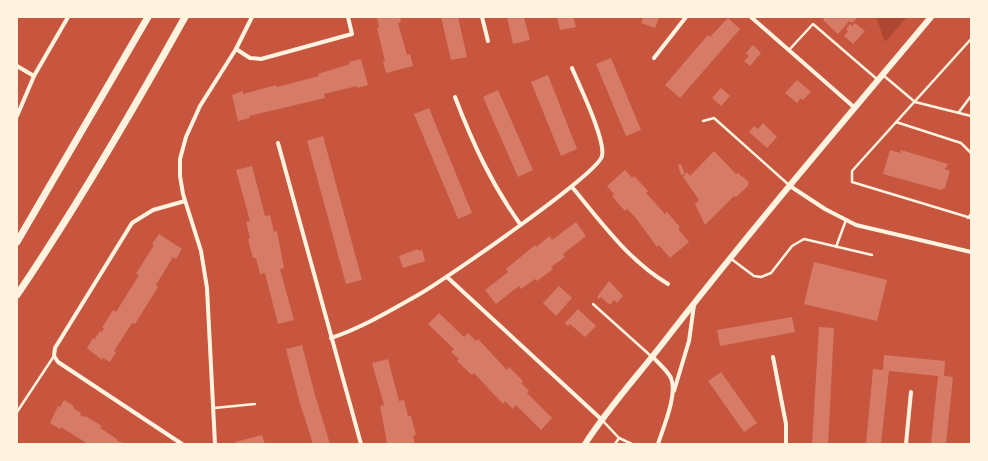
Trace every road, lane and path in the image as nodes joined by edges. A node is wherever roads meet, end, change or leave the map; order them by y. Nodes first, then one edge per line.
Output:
1 (68, 17) edge
2 (148, 17) edge
3 (185, 17) edge
4 (252, 17) edge
5 (348, 17) edge
6 (482, 17) edge
7 (686, 17) edge
8 (751, 17) edge
9 (932, 17) edge
10 (971, 39) edge
11 (488, 42) dead end
12 (236, 49) junction
13 (788, 50) junction
14 (654, 58) dead end
15 (17, 66) edge
16 (572, 68) dead end
17 (883, 74) junction
18 (34, 76) junction
19 (878, 80) junction
20 (971, 96) edge
21 (454, 98) dead end
22 (915, 102) junction
23 (855, 108) junction
24 (958, 112) junction
25 (17, 116) edge
26 (971, 116) edge
27 (703, 121) dead end
28 (896, 122) junction
29 (278, 143) dead end
30 (971, 153) edge
31 (790, 186) junction
32 (572, 187) junction
33 (185, 201) junction
34 (971, 214) edge
35 (970, 218) edge
36 (846, 220) junction
37 (520, 224) junction
38 (17, 242) edge
39 (836, 246) junction
40 (971, 252) edge
41 (872, 254) dead end
42 (730, 258) junction
43 (447, 277) junction
44 (668, 284) dead end
45 (17, 295) edge
46 (593, 304) dead end
47 (694, 304) junction
48 (331, 338) junction
49 (54, 356) junction
50 (653, 357) junction
51 (773, 357) dead end
52 (911, 392) dead end
53 (673, 396) junction
54 (255, 404) dead end
55 (214, 408) junction
56 (17, 412) edge
57 (601, 418) junction
58 (619, 438) junction
59 (182, 444) edge
60 (216, 444) edge
61 (361, 444) edge
62 (585, 444) edge
63 (615, 444) edge
64 (632, 444) edge
65 (658, 444) edge
66 (786, 444) edge
67 (906, 444) edge

1 - 18 street
2 - 38 main road
3 - 45 main road
4 - 12 street
5 - 12 street
6 - 11 street
7 - 14 street
8 - 13 street
9 - 17 street
10 - 22 lane
12 - 33 street
13 - 19 lane
13 - 23 street
15 - 18 street
16 - 32 street
17 - 19 street
17 - 22 lane
18 - 25 street
19 - 23 street
20 - 24 lane
21 - 37 street
22 - 24 lane
22 - 28 lane
23 - 31 street
24 - 26 lane
27 - 31 lane
28 - 30 lane
28 - 35 lane
29 - 48 street
31 - 36 street
31 - 42 street
32 - 37 street
32 - 44 street
33 - 49 street
33 - 55 street
34 - 35 lane
36 - 39 lane
36 - 40 street
37 - 43 street
39 - 41 lane
39 - 42 lane
42 - 47 street
43 - 48 street
43 - 57 street
46 - 50 lane
47 - 50 street
47 - 53 street
48 - 61 street
49 - 56 lane
49 - 59 street
50 - 53 street
50 - 57 street
51 - 66 street
52 - 67 street
53 - 65 street
54 - 55 lane
55 - 60 street
57 - 58 lane
57 - 62 street
58 - 63 lane
58 - 64 lane

